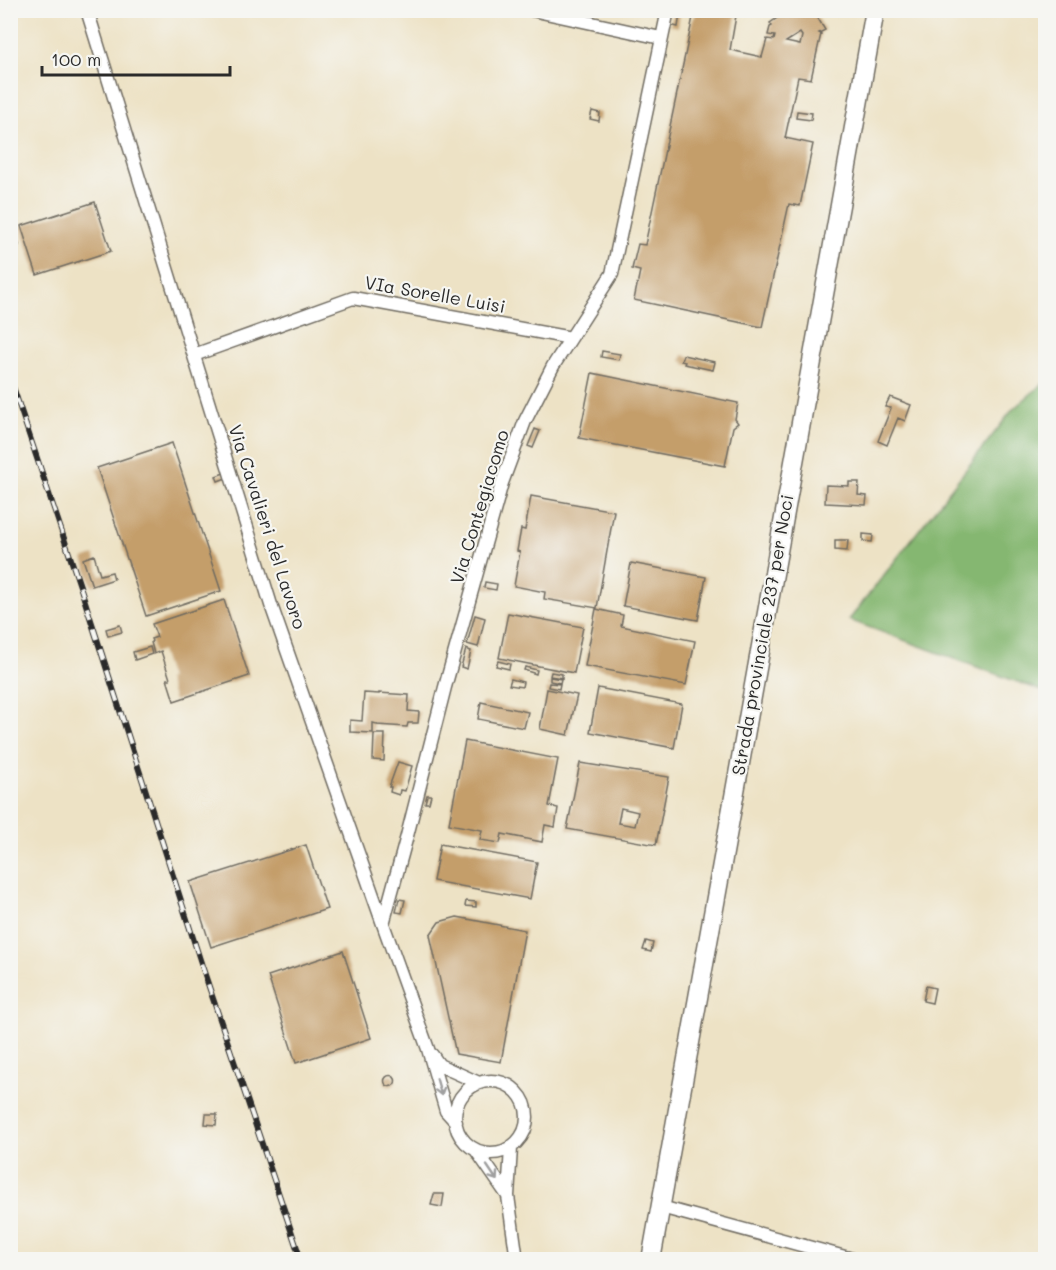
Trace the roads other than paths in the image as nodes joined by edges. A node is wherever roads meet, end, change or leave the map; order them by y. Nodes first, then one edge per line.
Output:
1 (87, 10) edge
2 (532, 10) edge
3 (668, 10) edge
4 (875, 10) edge
5 (661, 38) junction
6 (571, 338) junction
7 (194, 355) junction
8 (383, 924) junction
9 (428, 1049) junction
10 (478, 1083) junction
11 (456, 1122) junction
12 (511, 1148) junction
13 (476, 1150) junction
14 (508, 1196) junction
15 (661, 1207) junction
16 (650, 1256) edge
17 (517, 1260) edge
18 (856, 1260) edge

1 - 7 street, Via Cavalieri del Lavoro
2 - 5 street
3 - 5 street, Via Contegiacomo
4 - 15 main road, Strada provinciale 237 per Noci
5 - 6 street, Via Contegiacomo
6 - 7 street, VIa Sorelle Luisi
6 - 8 street, Via Contegiacomo
7 - 8 street, Via Cavalieri del Lavoro
8 - 9 street, Via Cavalieri del Lavoro
9 - 10 street, Via Cavalieri del Lavoro
9 -> 11 street, Via Cavalieri del Lavoro
10 - 11 street
10 - 12 street, Via Cavalieri del Lavoro
11 - 13 street, Via Cavalieri del Lavoro
12 - 13 street
12 - 14 street
13 -> 14 street, Via Cavalieri del Lavoro
14 - 17 street
15 - 16 main road, Strada provinciale 237 per Noci
15 - 18 street

